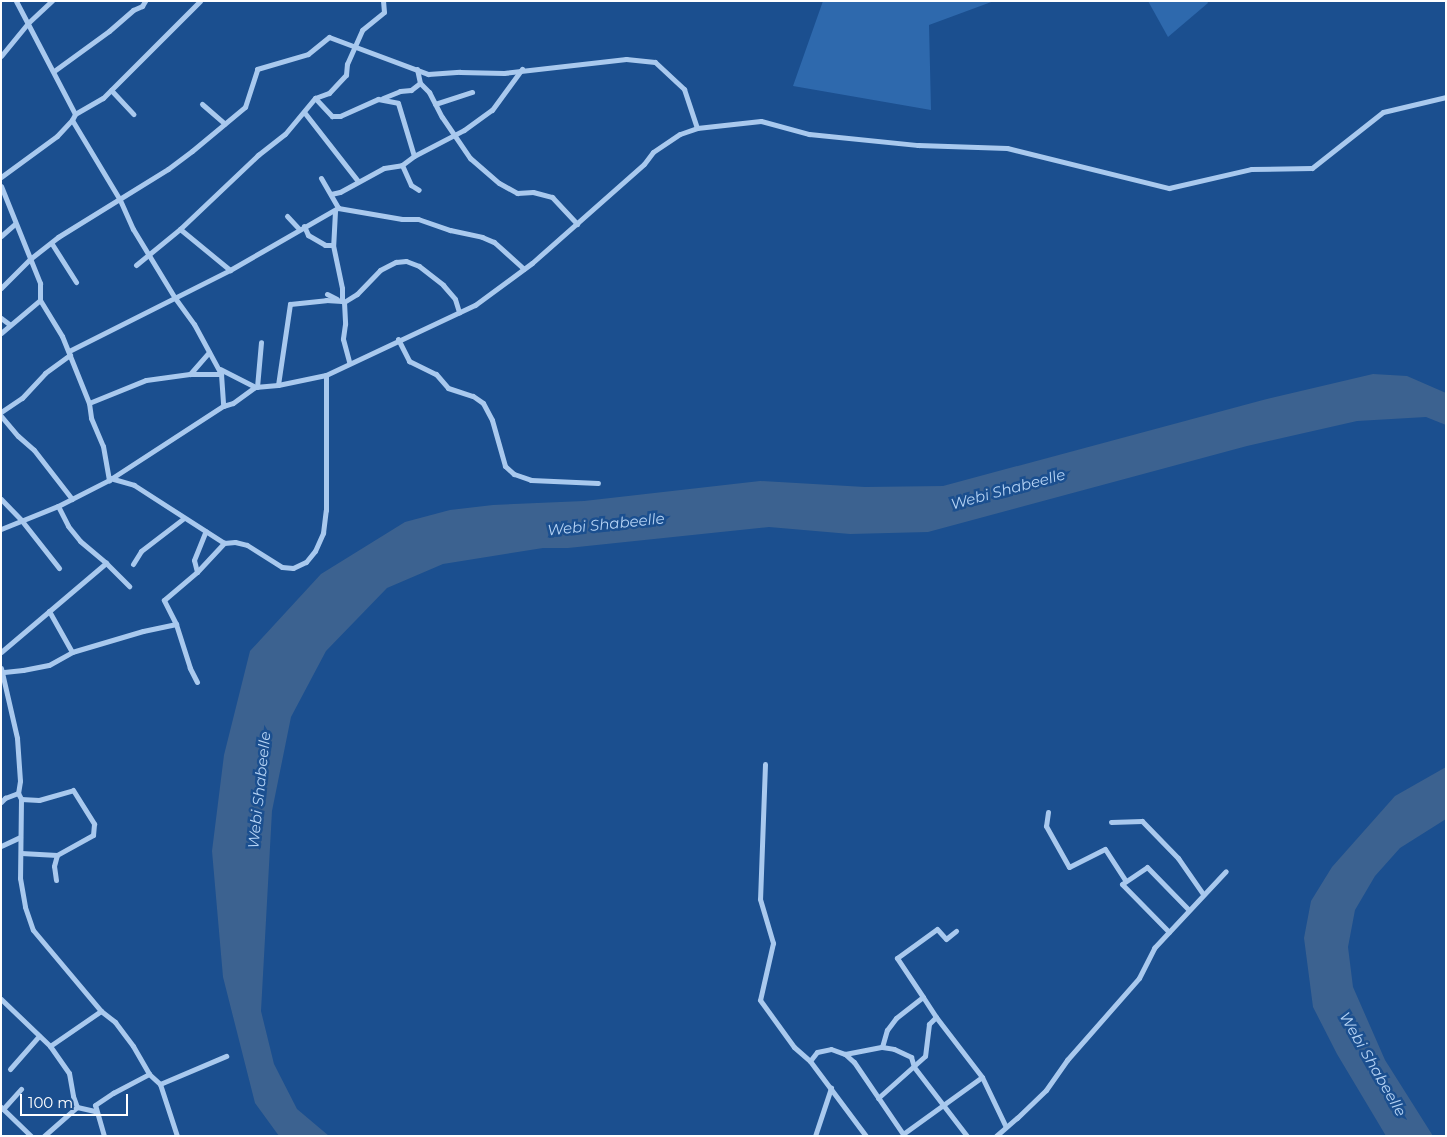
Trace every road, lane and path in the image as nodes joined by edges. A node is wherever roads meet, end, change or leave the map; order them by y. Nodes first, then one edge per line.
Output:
1 (16, 1) edge
2 (52, 1) edge
3 (145, 1) edge
4 (200, 1) edge
5 (383, 1) edge
6 (28, 23) junction
7 (356, 48) junction
8 (1, 56) edge
9 (522, 69) junction
10 (417, 70) junction
11 (54, 71) junction
12 (420, 83) junction
13 (111, 90) junction
14 (472, 92) dead end
15 (1446, 97) edge
16 (315, 98) junction
17 (382, 98) junction
18 (202, 104) dead end
19 (435, 104) junction
20 (304, 112) junction
21 (75, 114) junction
22 (133, 114) dead end
23 (72, 120) junction
24 (225, 124) junction
25 (697, 128) junction
26 (453, 135) junction
27 (414, 156) junction
28 (402, 165) junction
29 (1, 176) edge
30 (321, 178) dead end
31 (358, 181) junction
32 (1, 186) edge
33 (419, 190) dead end
34 (331, 194) junction
35 (120, 200) junction
36 (337, 210) junction
37 (287, 216) dead end
38 (15, 224) junction
39 (577, 224) junction
40 (302, 228) junction
41 (180, 229) junction
42 (1, 236) edge
43 (52, 244) junction
44 (333, 245) junction
45 (149, 254) junction
46 (30, 259) junction
47 (136, 265) dead end
48 (230, 270) junction
49 (524, 270) junction
50 (76, 282) dead end
51 (1, 288) edge
52 (327, 294) dead end
53 (175, 298) junction
54 (40, 300) junction
55 (343, 301) junction
56 (460, 312) junction
57 (1, 318) edge
58 (9, 324) junction
59 (1, 333) edge
60 (398, 340) junction
61 (261, 342) dead end
62 (209, 352) junction
63 (70, 353) junction
64 (349, 362) junction
65 (216, 366) junction
66 (190, 374) junction
67 (221, 374) junction
68 (326, 375) junction
69 (278, 385) junction
70 (256, 387) junction
71 (88, 404) junction
72 (223, 406) junction
73 (1, 412) edge
74 (1, 416) edge
75 (109, 479) junction
76 (598, 484) dead end
77 (1, 499) edge
78 (72, 499) junction
79 (58, 506) junction
80 (184, 518) junction
81 (22, 521) junction
82 (1, 529) edge
83 (206, 531) junction
84 (224, 544) junction
85 (106, 563) junction
86 (133, 564) dead end
87 (59, 568) dead end
88 (197, 572) junction
89 (129, 586) dead end
90 (49, 611) junction
91 (176, 624) junction
92 (1, 652) edge
93 (72, 652) junction
94 (2, 670) edge
95 (197, 682) dead end
96 (765, 764) dead end
97 (18, 793) junction
98 (21, 799) junction
99 (1, 802) edge
100 (1048, 812) dead end
101 (1111, 822) dead end
102 (20, 837) junction
103 (1, 846) edge
104 (21, 853) junction
105 (57, 855) junction
106 (1226, 872) dead end
107 (56, 880) dead end
108 (1126, 881) junction
109 (1203, 894) junction
110 (1188, 909) junction
111 (956, 931) dead end
112 (1169, 932) junction
113 (923, 997) junction
114 (1, 999) edge
115 (101, 1011) junction
116 (936, 1017) junction
117 (39, 1036) junction
118 (50, 1046) junction
119 (882, 1047) junction
120 (846, 1054) junction
121 (226, 1056) dead end
122 (810, 1061) junction
123 (914, 1067) junction
124 (10, 1069) dead end
125 (149, 1074) junction
126 (982, 1077) junction
127 (160, 1084) junction
128 (831, 1088) junction
129 (22, 1089) dead end
130 (878, 1098) junction
131 (943, 1105) junction
132 (77, 1107) junction
133 (2, 1108) edge
134 (95, 1111) junction
135 (1006, 1126) junction
136 (903, 1135) edge
137 (31, 1136) edge
138 (44, 1136) edge
139 (104, 1136) edge
140 (177, 1136) edge
141 (815, 1136) edge
142 (866, 1136) edge
143 (967, 1136) edge
144 (996, 1136) edge

1 - 6 street
2 - 6 street
3 - 11 street
4 - 13 street
5 - 7 street
6 - 8 street
6 - 11 street
7 - 10 street
7 - 16 street
7 - 24 street
9 - 10 street
9 - 25 street
9 - 26 street
10 - 12 street
11 - 21 street
12 - 17 street
12 - 19 street
13 - 21 street
13 - 22 street
14 - 19 street
15 - 25 street
16 - 17 street
16 - 20 street
17 - 27 street
18 - 24 street
19 - 26 street
20 - 31 street
20 - 41 street
21 - 23 street
23 - 29 street
23 - 35 street
24 - 35 street
25 - 39 street
26 - 27 street
26 - 39 street
27 - 28 street
28 - 31 street
28 - 33 street
30 - 34 street
31 - 34 street
32 - 38 street
34 - 36 street
35 - 43 street
35 - 45 street
36 - 40 street
36 - 44 street
36 - 49 street
37 - 40 street
38 - 42 street
38 - 46 street
39 - 49 street
40 - 44 street
40 - 48 street
41 - 45 street
41 - 48 street
43 - 46 street
43 - 50 street
44 - 55 street
45 - 47 street
45 - 53 street
46 - 51 street
46 - 54 street
48 - 53 street
49 - 56 street
52 - 55 street
53 - 62 street
53 - 63 street
54 - 58 street
54 - 63 street
55 - 56 street
55 - 64 street
55 - 69 street
56 - 60 street
57 - 58 street
58 - 59 street
60 - 64 street
60 - 76 street
61 - 70 street
62 - 65 street
62 - 66 street
63 - 71 street
63 - 73 street
64 - 68 street
65 - 67 street
65 - 70 street
66 - 67 street
66 - 71 street
67 - 72 street
68 - 69 street
68 - 84 street
69 - 70 street
70 - 72 street
71 - 75 street
72 - 75 street
74 - 78 street
75 - 78 street
75 - 80 street
77 - 81 street
78 - 79 street
79 - 81 street
79 - 85 street
80 - 83 street
80 - 86 street
81 - 82 street
81 - 87 street
83 - 84 street
83 - 88 street
84 - 88 street
85 - 89 street
85 - 90 street
88 - 91 street
90 - 92 street
90 - 93 street
91 - 93 street
91 - 95 street
93 - 94 street
94 - 97 street
96 - 122 street
97 - 98 street
97 - 99 street
98 - 102 street
98 - 105 street
100 - 108 street
101 - 109 street
102 - 103 street
102 - 104 street
104 - 105 street
104 - 115 street
105 - 107 street
106 - 109 street
108 - 110 street
108 - 112 street
109 - 110 street
110 - 112 street
111 - 113 street
112 - 135 street
113 - 116 street
113 - 119 street
114 - 117 street
115 - 118 street
115 - 125 street
116 - 123 street
116 - 126 street
117 - 118 street
117 - 124 street
118 - 132 street
119 - 120 street
119 - 123 street
120 - 122 street
120 - 130 street
121 - 127 street
122 - 128 street
123 - 130 street
123 - 131 street
125 - 127 street
125 - 134 street
126 - 131 street
126 - 135 street
127 - 140 street
128 - 141 street
128 - 142 street
129 - 133 street
130 - 136 street
131 - 136 street
131 - 143 street
132 - 134 street
132 - 138 street
133 - 137 street
134 - 139 street
135 - 144 street

